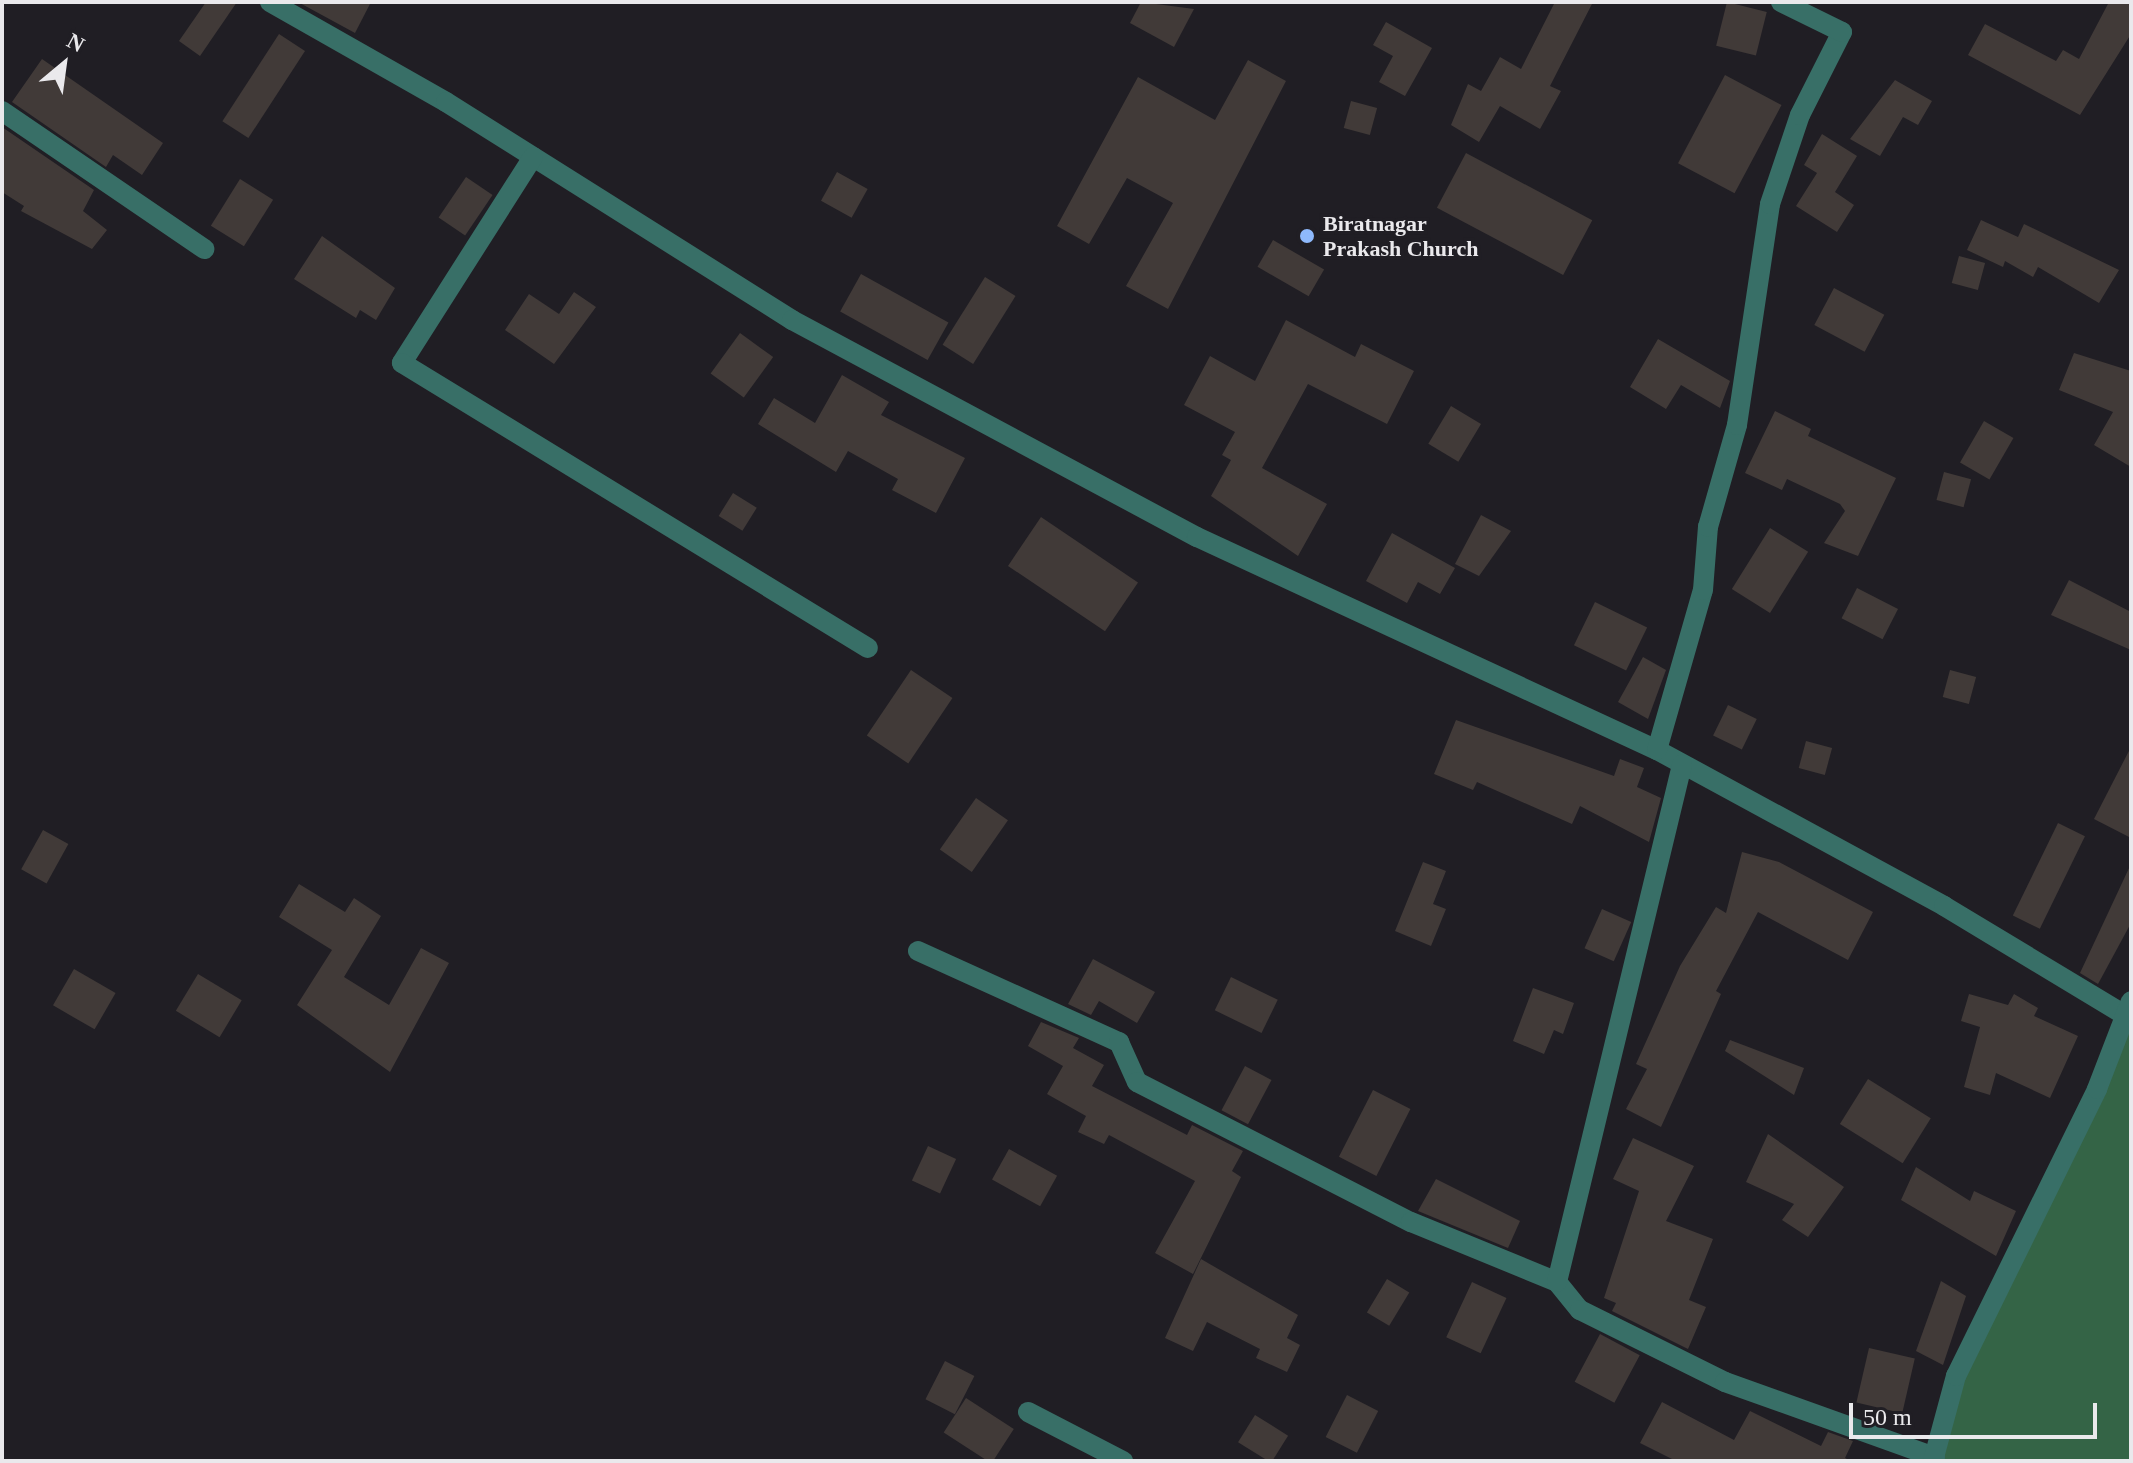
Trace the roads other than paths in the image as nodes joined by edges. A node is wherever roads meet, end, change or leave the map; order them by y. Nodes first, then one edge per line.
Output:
1 (270, 2) edge
2 (1781, 2) edge
3 (2, 111) edge
4 (533, 157) junction
5 (204, 249) dead end
6 (868, 648) dead end
7 (1657, 750) junction
8 (1682, 765) junction
9 (918, 951) dead end
10 (2129, 1012) edge
11 (1557, 1282) junction
12 (1028, 1412) dead end
13 (1934, 1459) edge
14 (1123, 1461) edge

1 - 4 street
2 - 7 street
3 - 5 street
4 - 6 street
4 - 7 street
7 - 8 street
8 - 10 street
8 - 11 street
9 - 11 street
10 - 13 street
11 - 13 street
12 - 14 street

